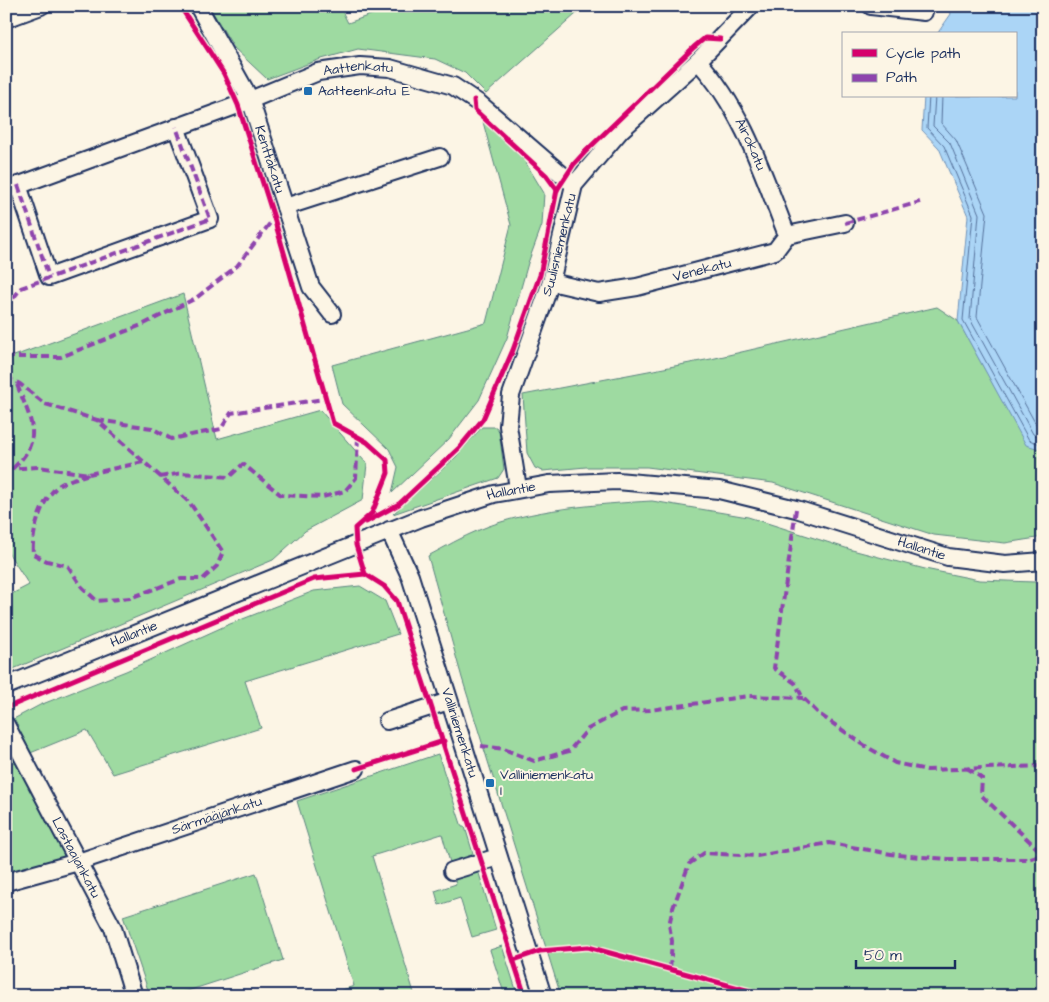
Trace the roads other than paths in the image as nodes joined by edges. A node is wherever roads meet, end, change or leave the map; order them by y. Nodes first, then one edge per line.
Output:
1 (41, 6) edge
2 (198, 6) edge
3 (751, 6) edge
4 (870, 6) edge
5 (924, 12) dead end
6 (6, 19) edge
7 (698, 61) junction
8 (250, 99) junction
9 (176, 127) junction
10 (440, 156) dead end
11 (574, 185) junction
12 (12, 188) edge
13 (285, 207) junction
14 (845, 223) dead end
15 (787, 235) junction
16 (551, 282) junction
17 (332, 314) dead end
18 (518, 488) junction
19 (389, 530) junction
20 (1043, 561) edge
21 (6, 686) edge
22 (449, 701) junction
23 (387, 721) dead end
24 (6, 725) edge
25 (356, 769) dead end
26 (498, 856) junction
27 (78, 862) junction
28 (452, 871) dead end
29 (6, 882) edge
30 (134, 996) edge
31 (544, 996) edge

1 - 6 street
2 - 8 street, Kenttäkatu
3 - 7 street, Suulisniemenkatu
4 - 5 street
7 - 11 street, Suulisniemenkatu
7 - 15 street, Airokatu
8 - 9 street, Aattenkatu
8 - 11 street, Aattenkatu
8 - 13 street, Kenttäkatu
9 - 12 street, Aattenkatu
9 - 12 street
10 - 13 street
11 - 16 street, Suulisniemenkatu
13 - 17 street, Kenttäkatu
14 - 15 street
15 - 16 street, Venekatu
16 - 18 street, Suulisniemenkatu
18 - 19 street, Hallantie
18 - 20 street, Hallantie
19 - 21 street, Hallantie
19 - 22 street, Valliniemenkatu
22 - 23 street
22 - 26 street, Valliniemenkatu
24 - 27 street, Lastaajankatu
25 - 27 street, Särmääjänkatu
26 - 28 street
26 - 31 street, Valliniemenkatu
27 - 29 street, Särmääjänkatu
27 - 30 street, Lastaajankatu

